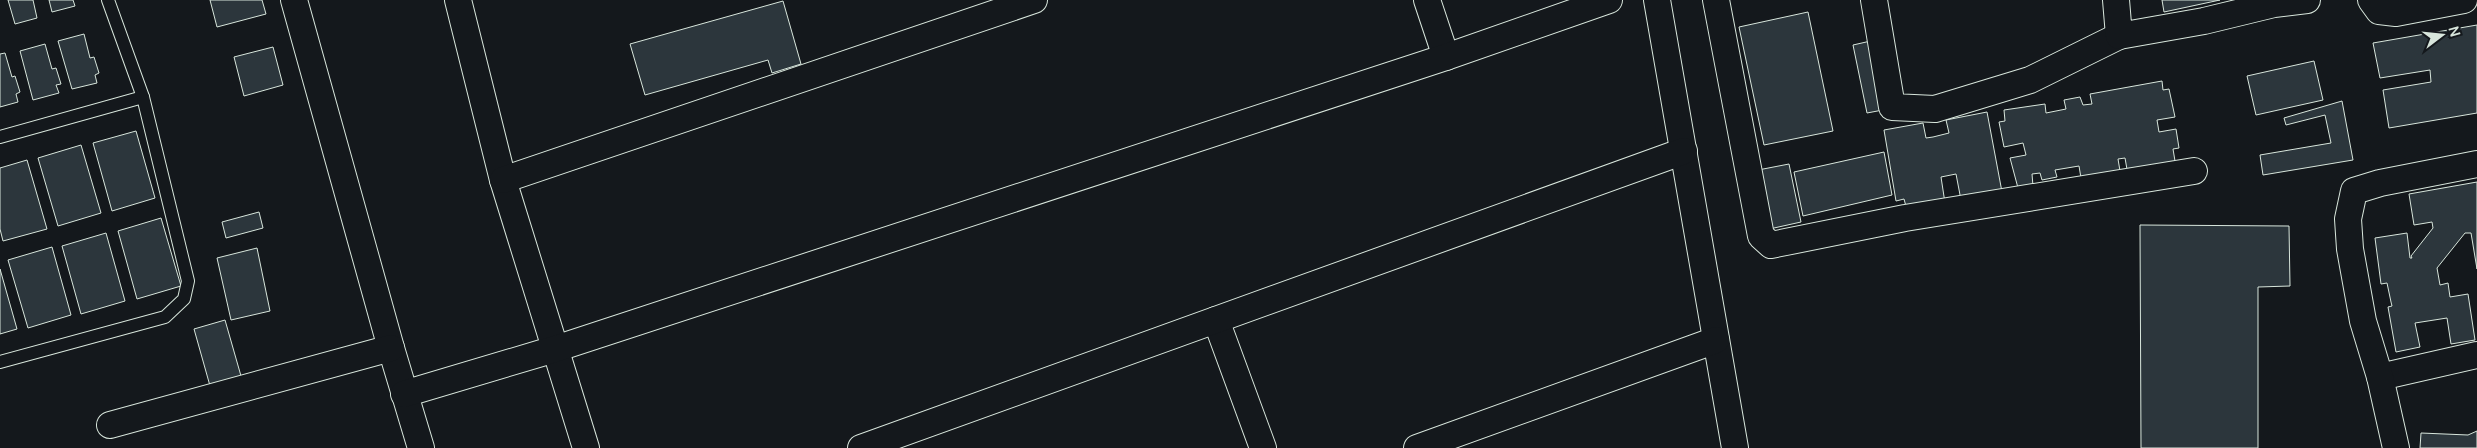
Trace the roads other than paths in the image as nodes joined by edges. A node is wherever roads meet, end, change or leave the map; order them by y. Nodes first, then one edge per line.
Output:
1 (108, 0) edge
2 (294, 0) edge
3 (458, 0) edge
4 (1034, 0) edge
5 (1427, 0) edge
6 (1608, 0) edge
7 (1657, 0) edge
8 (1716, 0) edge
9 (1874, 0) edge
10 (2116, 0) edge
11 (2307, 0) edge
12 (2371, 0) edge
13 (2464, 0) edge
14 (2118, 36) junction
15 (1446, 57) junction
16 (143, 97) junction
17 (0, 137) edge
18 (1684, 151) junction
19 (2477, 164) edge
20 (2194, 171) dead end
21 (503, 180) junction
22 (1216, 320) junction
23 (1716, 340) junction
24 (390, 348) junction
25 (554, 349) junction
26 (2477, 354) edge
27 (0, 362) edge
28 (2380, 377) junction
29 (404, 394) junction
30 (110, 425) dead end
31 (421, 448) edge
32 (586, 448) edge
33 (861, 448) edge
34 (1263, 448) edge
35 (1417, 448) edge
36 (1735, 448) edge
37 (2396, 448) edge

1 - 16 lane
2 - 24 street
3 - 21 street
4 - 21 street
5 - 15 street
6 - 15 street
7 - 18 street
8 - 20 street
9 - 14 street
10 - 14 street
11 - 14 street
12 - 13 street
15 - 25 street
16 - 17 lane
16 - 27 lane
18 - 22 street
18 - 23 street
19 - 28 street
21 - 25 street
22 - 33 street
22 - 34 street
23 - 35 street
23 - 36 street
24 - 29 street
24 - 30 street
25 - 29 street
25 - 32 street
26 - 28 street
28 - 37 street
29 - 31 street

